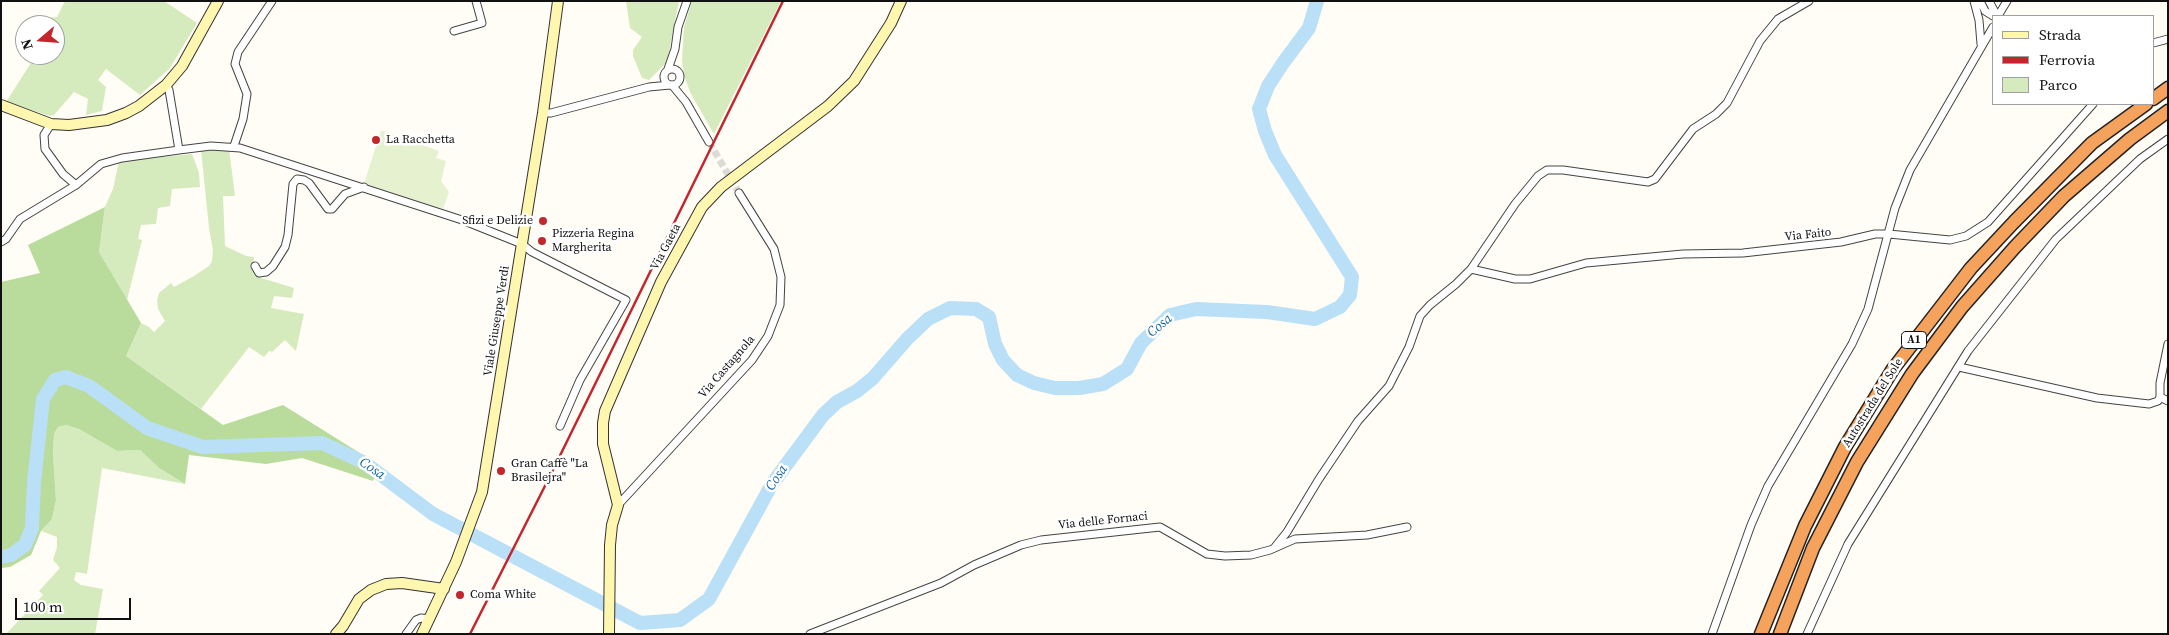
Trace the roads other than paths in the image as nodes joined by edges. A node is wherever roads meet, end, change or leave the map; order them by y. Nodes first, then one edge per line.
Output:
1 (218, 1) edge
2 (272, 1) edge
3 (476, 1) edge
4 (558, 1) edge
5 (687, 1) edge
6 (901, 1) edge
7 (1809, 1) edge
8 (1989, 1) edge
9 (2007, 1) edge
10 (1976, 2) edge
11 (1992, 15) edge
12 (1997, 15) edge
13 (1999, 15) edge
14 (1992, 28) edge
15 (454, 30) dead end
16 (2168, 39) edge
17 (2154, 43) edge
18 (1981, 47) junction
19 (675, 48) junction
20 (666, 71) junction
21 (678, 72) junction
22 (680, 79) junction
23 (166, 85) junction
24 (671, 85) junction
25 (649, 87) junction
26 (2168, 88) edge
27 (2154, 98) edge
28 (686, 102) junction
29 (1, 105) edge
30 (2092, 105) edge
31 (2145, 105) edge
32 (2168, 111) edge
33 (543, 113) junction
34 (51, 124) junction
35 (2168, 139) edge
36 (709, 142) tunnel mouth
37 (234, 146) junction
38 (179, 150) junction
39 (76, 185) junction
40 (364, 187) junction
41 (739, 192) tunnel mouth
42 (1889, 234) junction
43 (1, 242) edge
44 (522, 244) junction
45 (255, 266) dead end
46 (1471, 269) junction
47 (2168, 344) edge
48 (1959, 367) junction
49 (2160, 397) junction
50 (2168, 401) edge
51 (560, 426) dead end
52 (618, 505) junction
53 (1407, 527) dead end
54 (1275, 548) junction
55 (444, 588) junction
56 (429, 619) junction
57 (609, 631) edge
58 (336, 634) edge
59 (406, 634) edge
60 (422, 634) edge
61 (810, 634) edge
62 (1712, 634) edge
63 (1760, 634) edge
64 (1780, 634) edge
65 (1807, 634) edge

1 - 23 main road
2 - 37 street
3 - 15 street
4 - 33 main road, Viale Giuseppe Verdi
5 - 19 street
6 - 52 main road, Via Gaeta
7 - 46 street
8 - 12 street
9 - 13 street
10 - 11 street
10 - 18 street
14 - 18 street
16 - 17 street
18 - 42 street
19 - 20 street
19 - 21 street
20 - 21 street
20 - 24 street
20 - 25 street
21 - 22 street
22 - 24 street
22 - 28 street
23 - 34 main road
23 - 38 street
24 - 25 street
24 - 28 street
25 - 33 street
26 - 27 highway
28 - 36 street
29 - 34 main road
30 - 42 street, Via Faito
31 - 63 highway, Autostrada del Sole / A1
32 - 64 highway, Autostrada del Sole / A1
33 - 44 main road, Viale Giuseppe Verdi
34 - 39 street
35 - 48 street
37 - 38 street
37 - 40 street
38 - 39 street
39 - 43 street
40 - 44 street
40 - 45 street
41 - 52 street, Via Castagnola
42 - 46 street, Via Faito
42 - 62 street
44 - 51 street
44 - 55 main road, Viale Giuseppe Verdi
46 - 54 street
47 - 49 street
48 - 49 street
48 - 65 street
49 - 50 street
52 - 57 main road, Via Gaeta
53 - 54 street, Via delle Fornaci
54 - 61 street, Via delle Fornaci
55 - 56 main road, Viale Giuseppe Verdi
55 - 58 main road
56 - 59 street
56 - 60 main road, Viale Giuseppe Verdi

